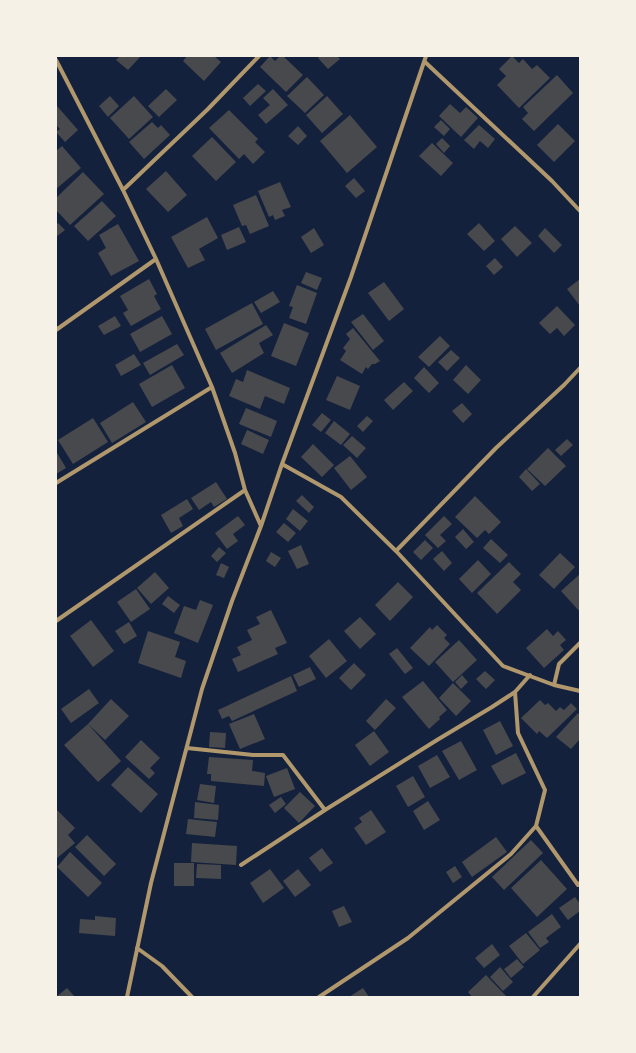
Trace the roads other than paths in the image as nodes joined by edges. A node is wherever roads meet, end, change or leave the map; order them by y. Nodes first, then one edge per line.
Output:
1 (259, 56) edge
2 (426, 56) edge
3 (56, 60) edge
4 (425, 62) junction
5 (123, 190) junction
6 (580, 211) edge
7 (156, 259) junction
8 (56, 330) edge
9 (580, 368) edge
10 (212, 387) junction
11 (282, 464) junction
12 (56, 483) edge
13 (245, 490) junction
14 (262, 526) junction
15 (396, 551) junction
16 (56, 621) edge
17 (580, 643) edge
18 (530, 675) junction
19 (554, 685) junction
20 (515, 692) junction
21 (580, 692) edge
22 (187, 748) junction
23 (324, 810) junction
24 (536, 826) junction
25 (241, 865) dead end
26 (580, 883) edge
27 (580, 944) edge
28 (137, 948) junction
29 (127, 997) edge
30 (192, 997) edge
31 (319, 997) edge
32 (533, 997) edge

1 - 5 street
2 - 4 street
3 - 5 street
4 - 6 street
4 - 11 street
5 - 7 street
7 - 8 street
7 - 10 street
9 - 15 street
10 - 12 street
10 - 13 street
11 - 14 street
11 - 15 street
13 - 14 street
13 - 16 street
14 - 22 street
15 - 18 street
17 - 19 street
18 - 19 street
18 - 20 street
19 - 21 street
20 - 23 street
20 - 24 street
22 - 23 street
22 - 28 street
23 - 25 street
24 - 26 street
24 - 31 street
27 - 32 street
28 - 29 street
28 - 30 street

